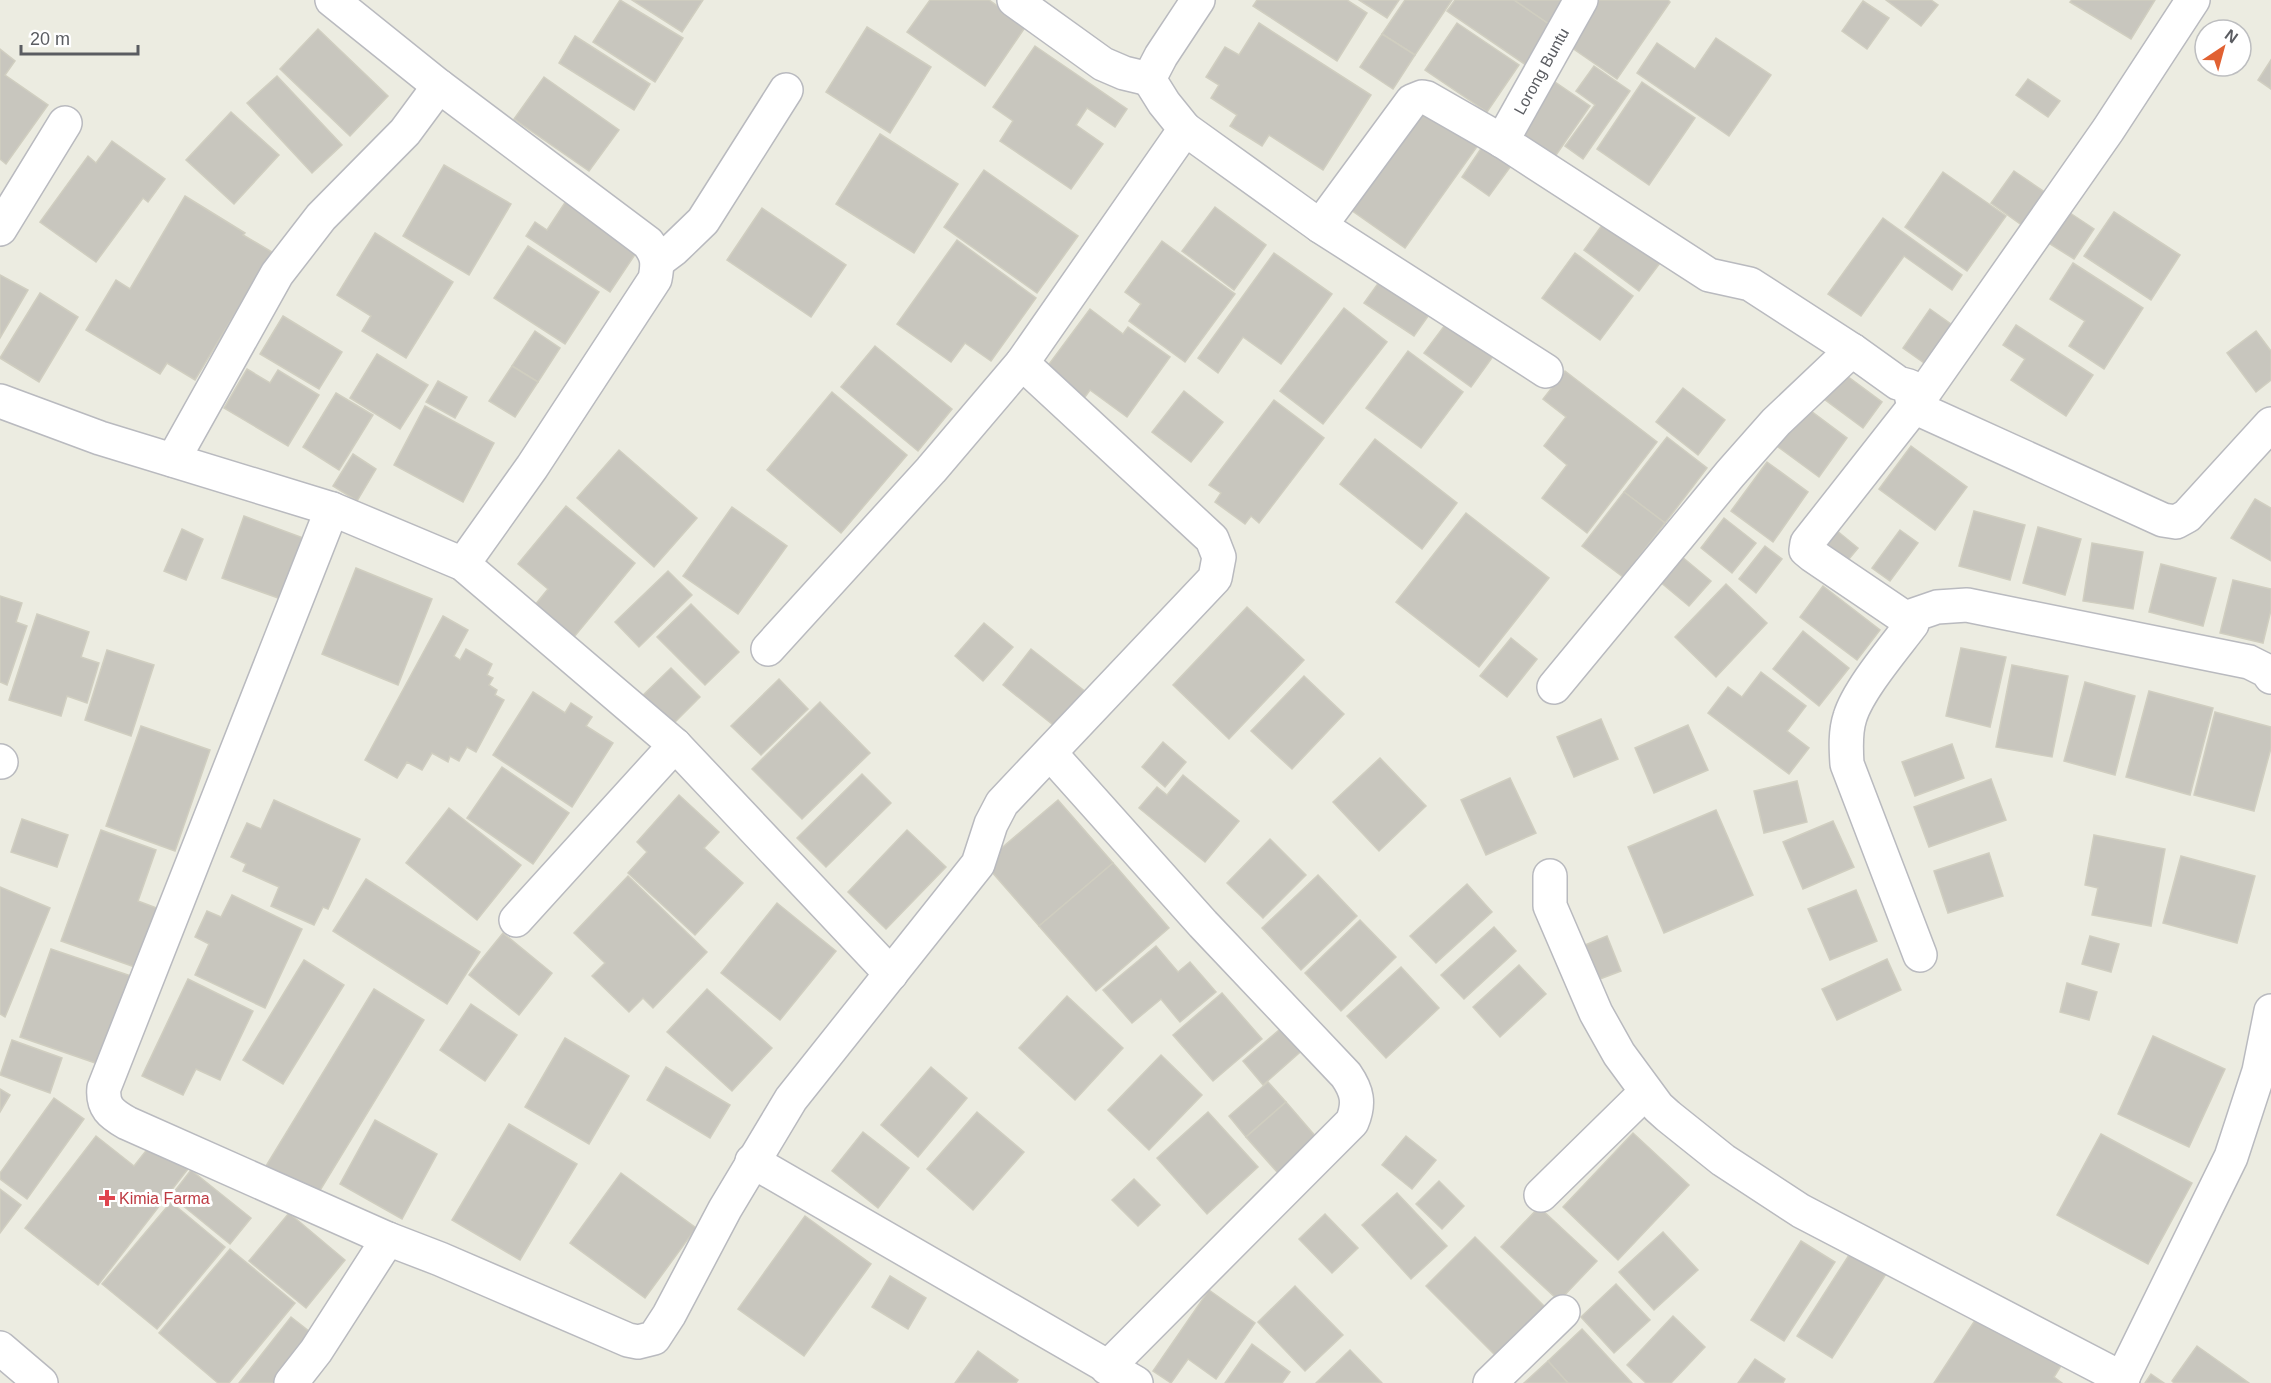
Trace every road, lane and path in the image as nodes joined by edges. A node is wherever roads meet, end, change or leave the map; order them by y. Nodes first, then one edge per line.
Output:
1 (332, 0) edge
2 (1014, 0) edge
3 (1198, 0) edge
4 (1581, 0) edge
5 (2193, 0) edge
6 (1149, 79) junction
7 (439, 86) junction
8 (786, 90) dead end
9 (65, 123) dead end
10 (1185, 129) junction
11 (1502, 141) junction
12 (1320, 226) junction
13 (0, 229) edge
14 (658, 261) junction
15 (1852, 350) junction
16 (1022, 363) junction
17 (1546, 371) dead end
18 (0, 401) edge
19 (1914, 407) junction
20 (2271, 424) edge
21 (173, 460) junction
22 (332, 509) junction
23 (463, 564) junction
24 (1905, 618) junction
25 (768, 649) dead end
26 (2271, 677) edge
27 (1554, 687) dead end
28 (675, 745) junction
29 (1050, 753) junction
30 (1550, 876) dead end
31 (516, 920) dead end
32 (1920, 955) dead end
33 (891, 974) junction
34 (2271, 1011) edge
35 (1646, 1092) junction
36 (752, 1161) junction
37 (1541, 1195) dead end
38 (388, 1239) junction
39 (1563, 1312) dead end
40 (0, 1348) edge
41 (1107, 1368) junction
42 (2122, 1381) edge
43 (41, 1383) edge
44 (291, 1383) edge
45 (1136, 1383) edge
46 (1490, 1383) edge

1 - 7 street
2 - 6 street
3 - 6 street
4 - 11 street, Lorong Buntu
5 - 19 street
6 - 10 street
7 - 14 street
7 - 21 street
8 - 14 street
9 - 13 street
10 - 12 street
10 - 16 street
11 - 12 street
11 - 15 street
12 - 17 street
14 - 23 street
15 - 19 street
15 - 27 street
16 - 25 street
16 - 29 street
18 - 21 street
19 - 20 street
19 - 24 street
21 - 22 street
22 - 23 street
22 - 38 street
23 - 28 street
24 - 26 street
24 - 32 street
28 - 31 street
28 - 33 street
29 - 33 street
29 - 41 street
30 - 35 street
33 - 36 street
34 - 42 street
35 - 37 street
35 - 42 street
36 - 38 street
36 - 41 street
38 - 44 street
39 - 46 street
40 - 43 street
41 - 45 street

